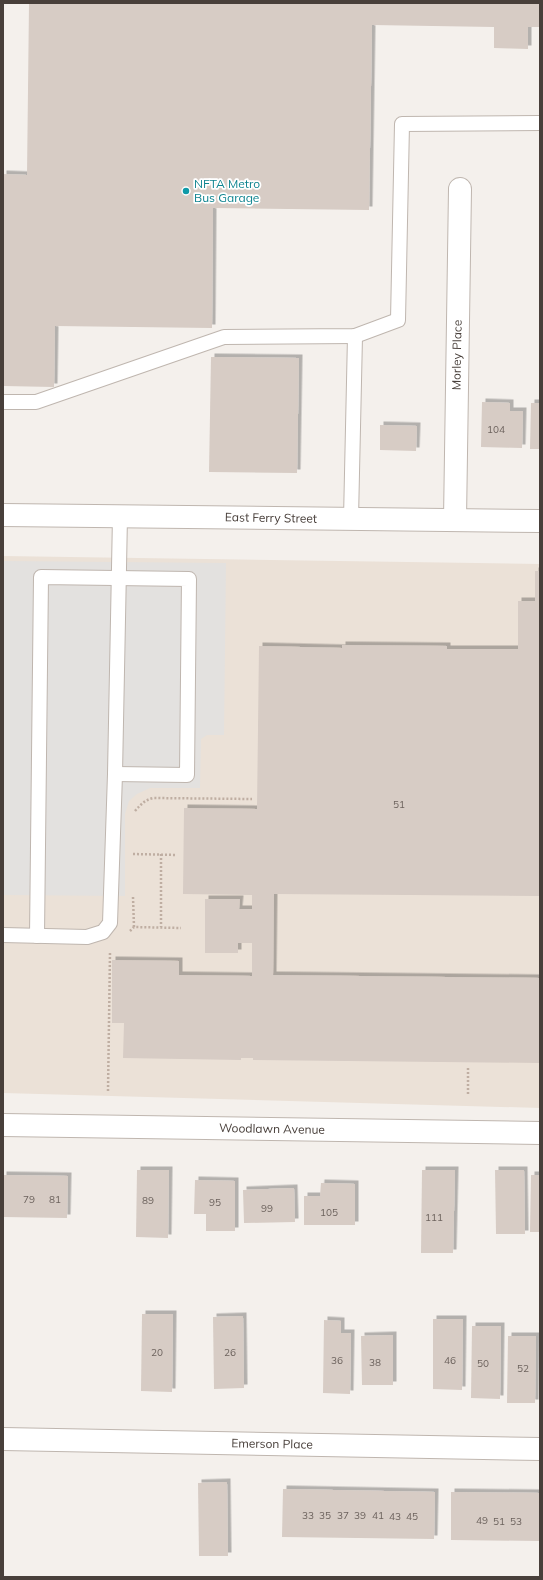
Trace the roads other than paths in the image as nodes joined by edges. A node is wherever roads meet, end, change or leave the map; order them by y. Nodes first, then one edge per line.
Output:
1 (540, 123) edge
2 (460, 189) dead end
3 (355, 336) junction
4 (3, 402) edge
5 (3, 515) edge
6 (120, 516) junction
7 (351, 519) junction
8 (455, 520) junction
9 (540, 521) edge
10 (118, 578) junction
11 (115, 774) junction
12 (3, 936) edge
13 (37, 936) junction
14 (3, 1125) edge
15 (540, 1133) edge
16 (3, 1439) edge
17 (540, 1449) edge

1 - 3 lane
2 - 8 street, Morley Place
3 - 4 lane
3 - 7 lane
5 - 6 street, East Ferry Street
6 - 7 street, East Ferry Street
6 - 10 lane
7 - 8 street, East Ferry Street
8 - 9 street, East Ferry Street
10 - 11 lane
10 - 11 lane
10 - 13 lane
11 - 13 lane
12 - 13 lane
14 - 15 street, Woodlawn Avenue
16 - 17 street, Emerson Place

